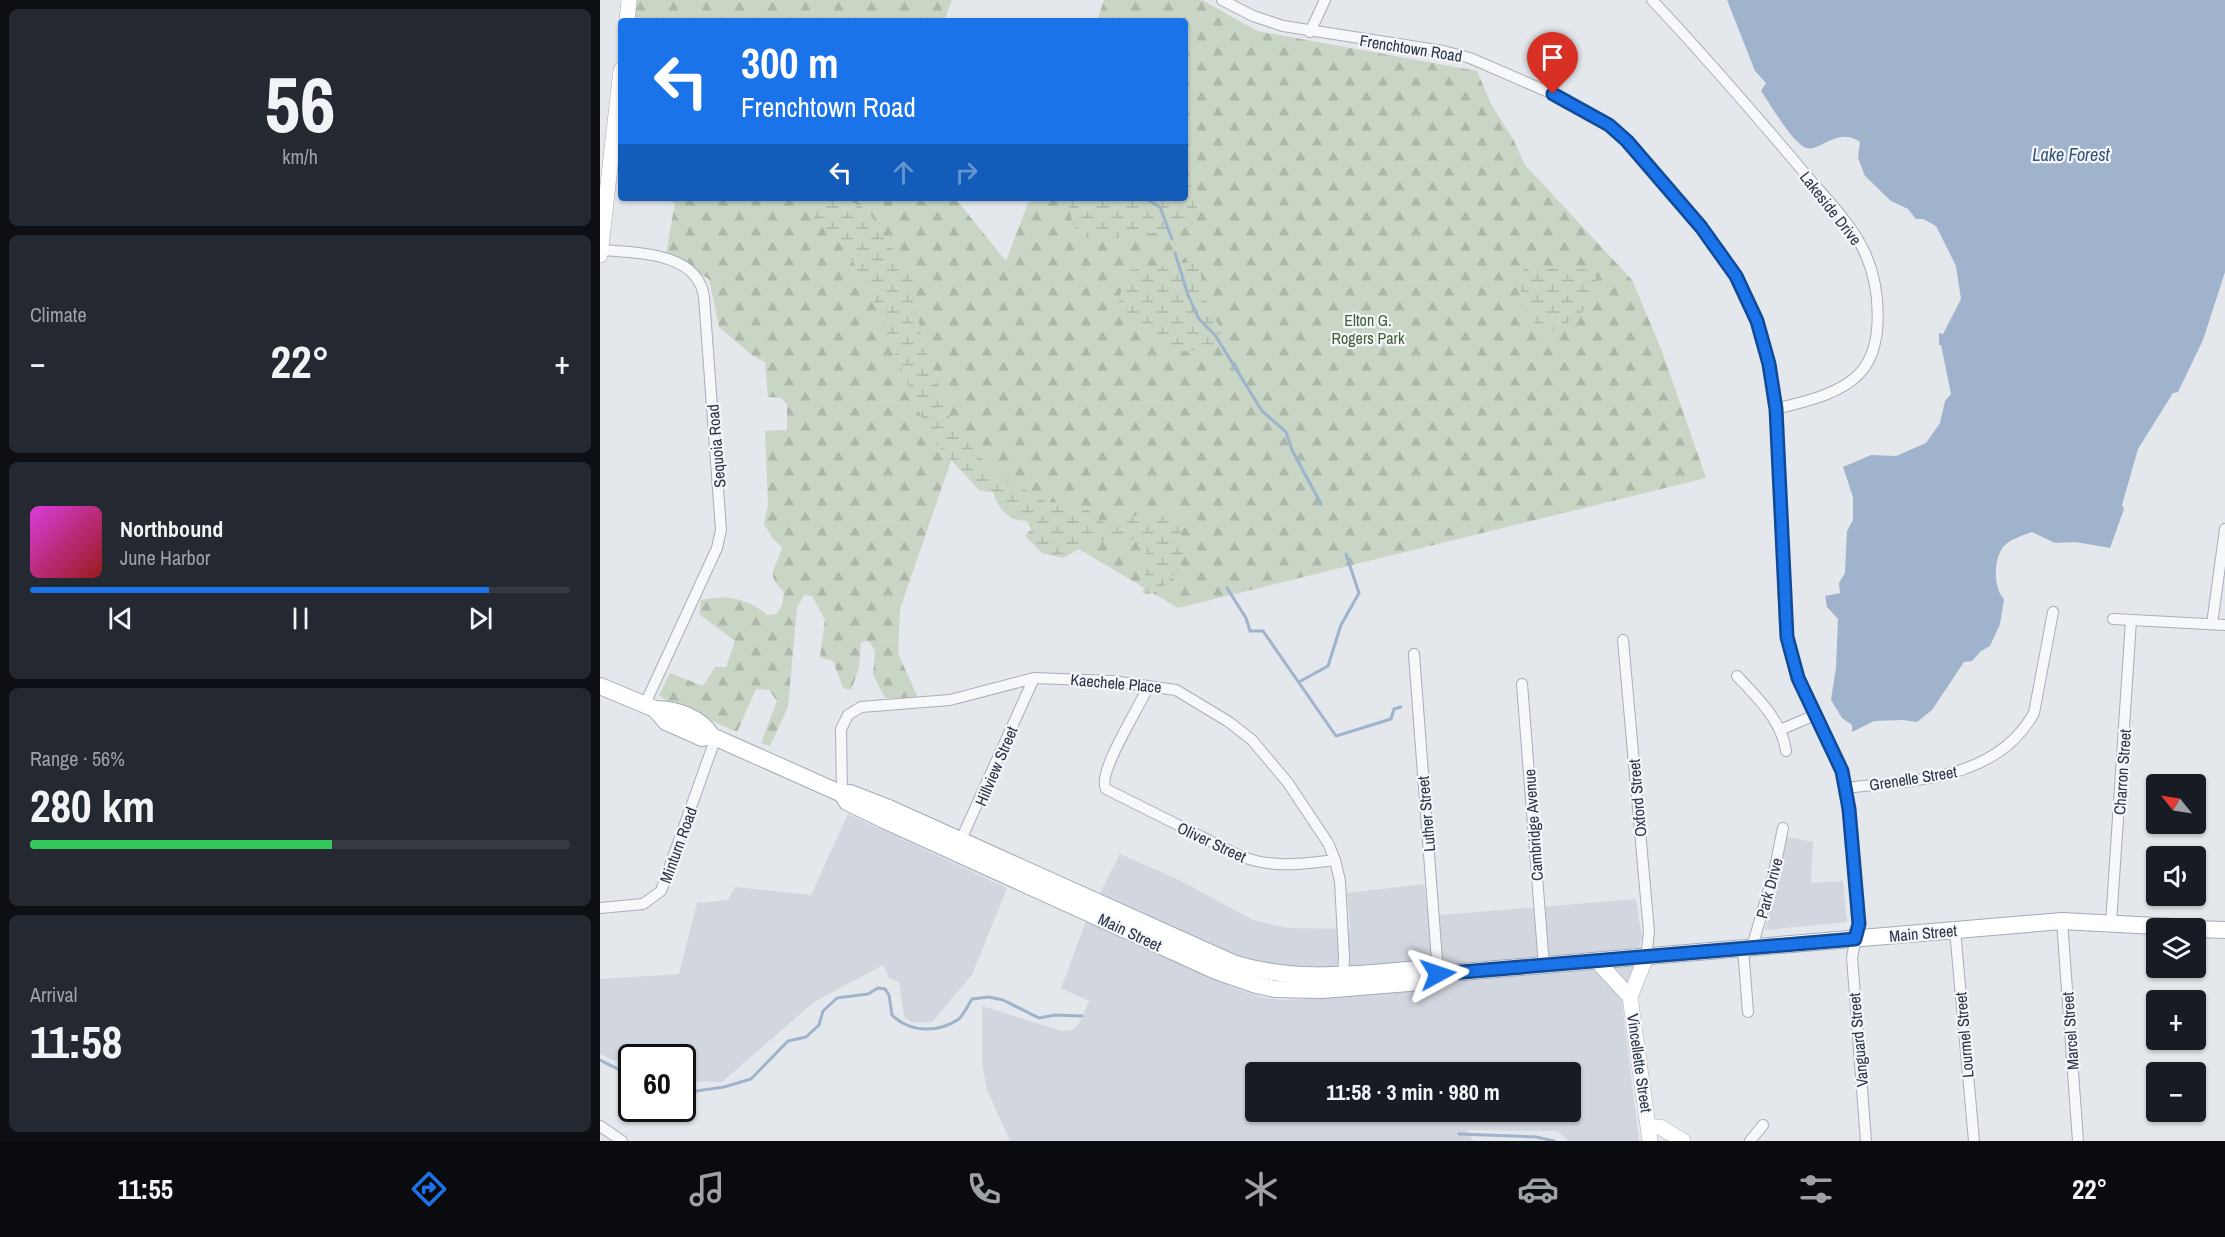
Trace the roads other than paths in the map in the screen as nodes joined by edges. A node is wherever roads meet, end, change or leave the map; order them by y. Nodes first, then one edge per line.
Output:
1 (629, 0) edge
2 (1222, 0) edge
3 (1325, 0) edge
4 (1652, 0) edge
5 (627, 18) edge
6 (1310, 32) junction
7 (618, 96) edge
8 (600, 253) edge
9 (1776, 409) junction
10 (2225, 529) edge
11 (2053, 612) dead end
12 (2113, 619) dead end
13 (2131, 620) junction
14 (2212, 624) junction
15 (2225, 625) edge
16 (1623, 640) dead end
17 (1413, 654) dead end
18 (1737, 676) dead end
19 (1034, 678) junction
20 (1522, 684) dead end
21 (600, 686) edge
22 (1148, 687) junction
23 (650, 707) junction
24 (1815, 715) junction
25 (1780, 730) junction
26 (714, 737) junction
27 (1786, 752) dead end
28 (1846, 788) junction
29 (842, 794) junction
30 (1783, 828) dead end
31 (958, 847) junction
32 (1335, 860) junction
33 (600, 908) edge
34 (2062, 921) junction
35 (2111, 924) junction
36 (2146, 926) edge
37 (2206, 929) edge
38 (1955, 930) junction
39 (2225, 930) edge
40 (1855, 939) junction
41 (1747, 948) junction
42 (1646, 957) junction
43 (1597, 961) junction
44 (1544, 966) junction
45 (1438, 974) junction
46 (1342, 982) junction
47 (1630, 997) junction
48 (1748, 1012) dead end
49 (1763, 1125) dead end
50 (600, 1126) edge
51 (1649, 1134) edge
52 (622, 1141) edge
53 (1683, 1141) edge
54 (1750, 1141) edge
55 (1866, 1141) edge
56 (1974, 1141) edge
57 (2078, 1141) edge

1 - 5 street
2 - 6 street, Frenchtown Road
3 - 6 street
4 - 9 street, Lakeside Drive
6 - 9 street, Frenchtown Road
7 - 8 street
8 - 23 street, Sequoia Road
9 - 24 street, Frenchtown Road
10 - 14 street
11 - 28 street, Grenelle Street
12 - 13 street
13 - 14 street
13 - 35 street, Charron Street
14 - 15 street
16 - 42 street, Oxford Street
17 - 45 street, Luther Street
18 - 25 street
19 - 22 street, Kaechele Place
19 - 29 street, Kaechele Place
19 - 31 street, Hillview Street
20 - 44 street, Cambridge Avenue
21 - 23 main road, Main Street
22 - 32 street, Kaechele Place
22 - 32 street, Oliver Street
23 - 26 main road, Main Street
24 - 25 street
24 - 28 street, Frenchtown Road
25 - 27 street
26 - 29 main road, Main Street
26 - 33 street, Minturn Road
28 - 40 street, Frenchtown Road
29 - 31 main road, Main Street
30 - 41 street, Park Drive
31 - 46 main road, Main Street
32 - 46 street, Kaechele Place
34 - 35 main road, Main Street
34 - 38 main road, Main Street
34 - 57 street, Marcel Street
35 - 36 main road, Main Street
37 - 39 main road, Main Street
38 - 40 main road, Main Street
38 - 56 street, Lourmel Street
40 - 41 main road, Main Street
40 - 55 street, Vanguard Street
41 - 42 main road, Main Street
41 - 48 street
42 - 43 main road, Main Street
42 - 47 street, Vincellette Street
43 - 44 main road, Main Street
43 - 47 street, Vincellette Street
44 - 45 main road, Main Street
45 - 46 main road, Main Street
47 - 51 street, Vincellette Street
49 - 54 street
50 - 52 street
51 - 53 street, Vincellette Street

